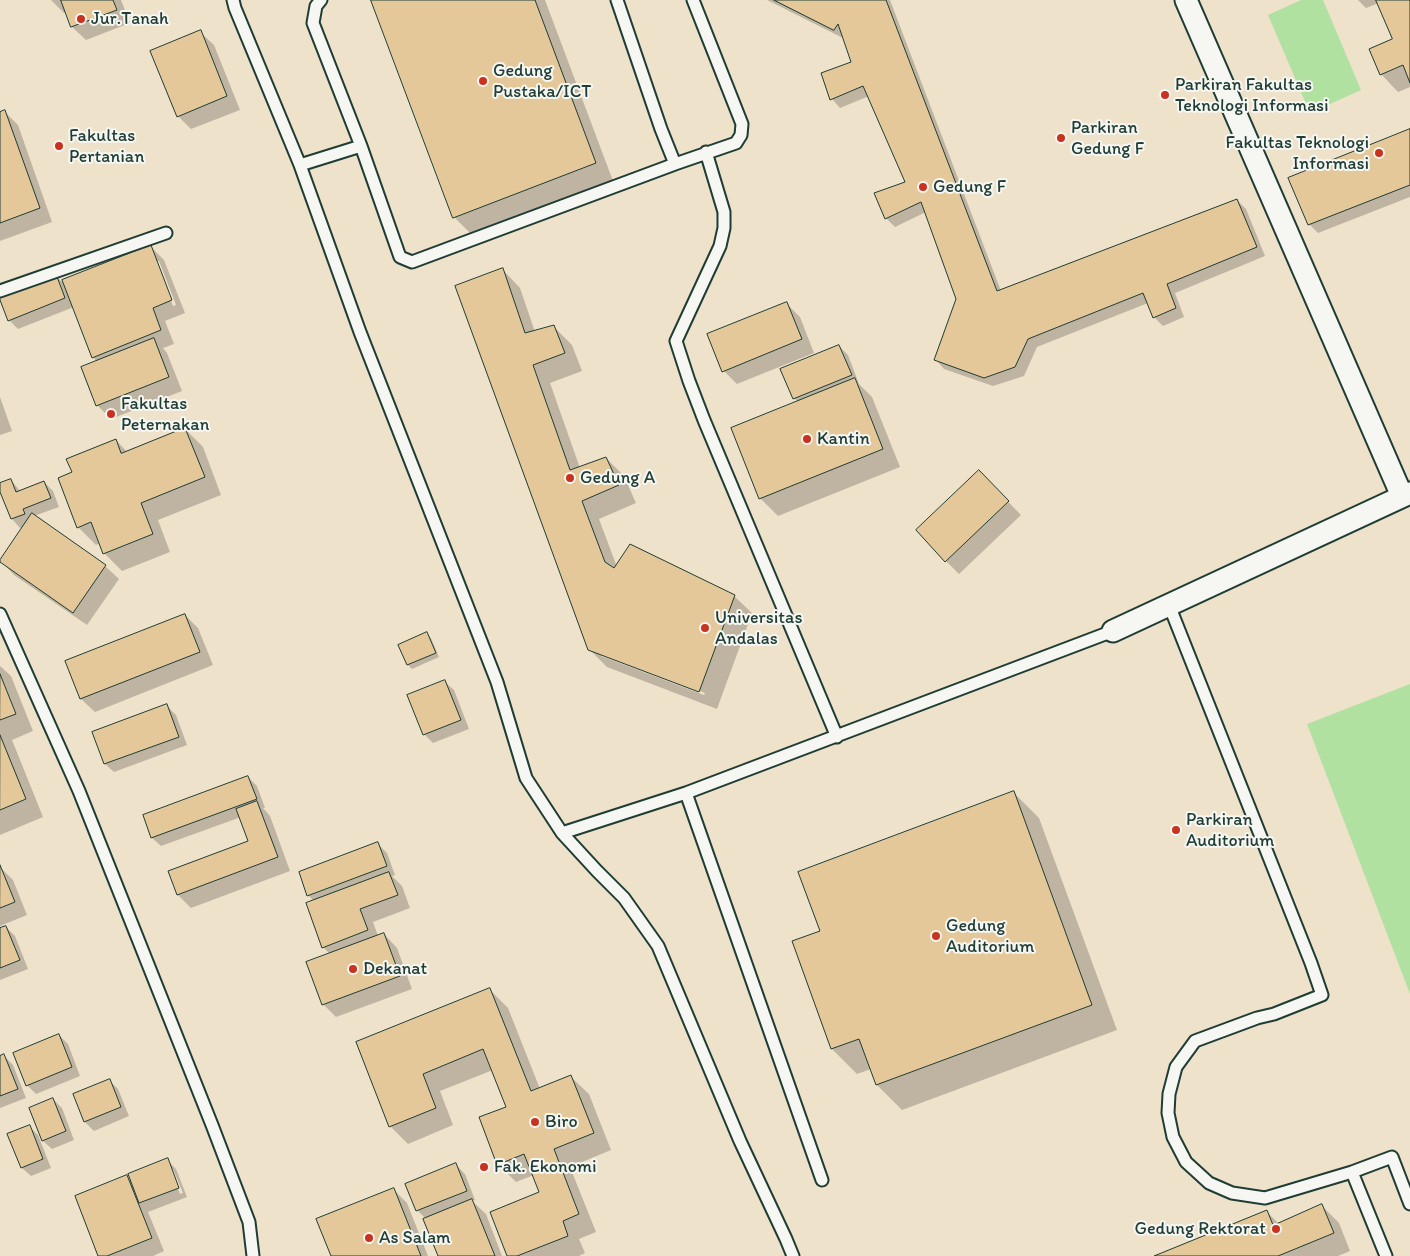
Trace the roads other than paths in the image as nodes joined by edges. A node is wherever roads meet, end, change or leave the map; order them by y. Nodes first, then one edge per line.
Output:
1 (233, 0) edge
2 (321, 0) edge
3 (617, 0) edge
4 (693, 0) edge
5 (1186, 0) edge
6 (361, 146) junction
7 (706, 152) junction
8 (675, 164) junction
9 (300, 165) junction
10 (166, 234) dead end
11 (0, 291) edge
12 (1406, 494) edge
13 (1169, 605) junction
14 (0, 614) edge
15 (1114, 631) joint
16 (837, 737) junction
17 (686, 793) junction
18 (562, 833) junction
19 (1352, 1172) junction
20 (822, 1180) dead end
21 (1410, 1204) edge
22 (253, 1256) edge
23 (793, 1256) edge
24 (1386, 1256) edge

1 - 9 lane
2 - 6 lane
3 - 8 lane
4 - 7 lane
5 - 12 street
6 - 8 lane
6 - 9 lane
7 - 8 lane
7 - 16 lane
9 - 18 lane
10 - 11 lane
12 - 13 street
13 - 15 street
13 - 19 lane
14 - 22 lane
15 - 16 lane
16 - 17 lane
17 - 18 lane
17 - 20 lane
18 - 23 lane
19 - 21 lane
19 - 24 lane

